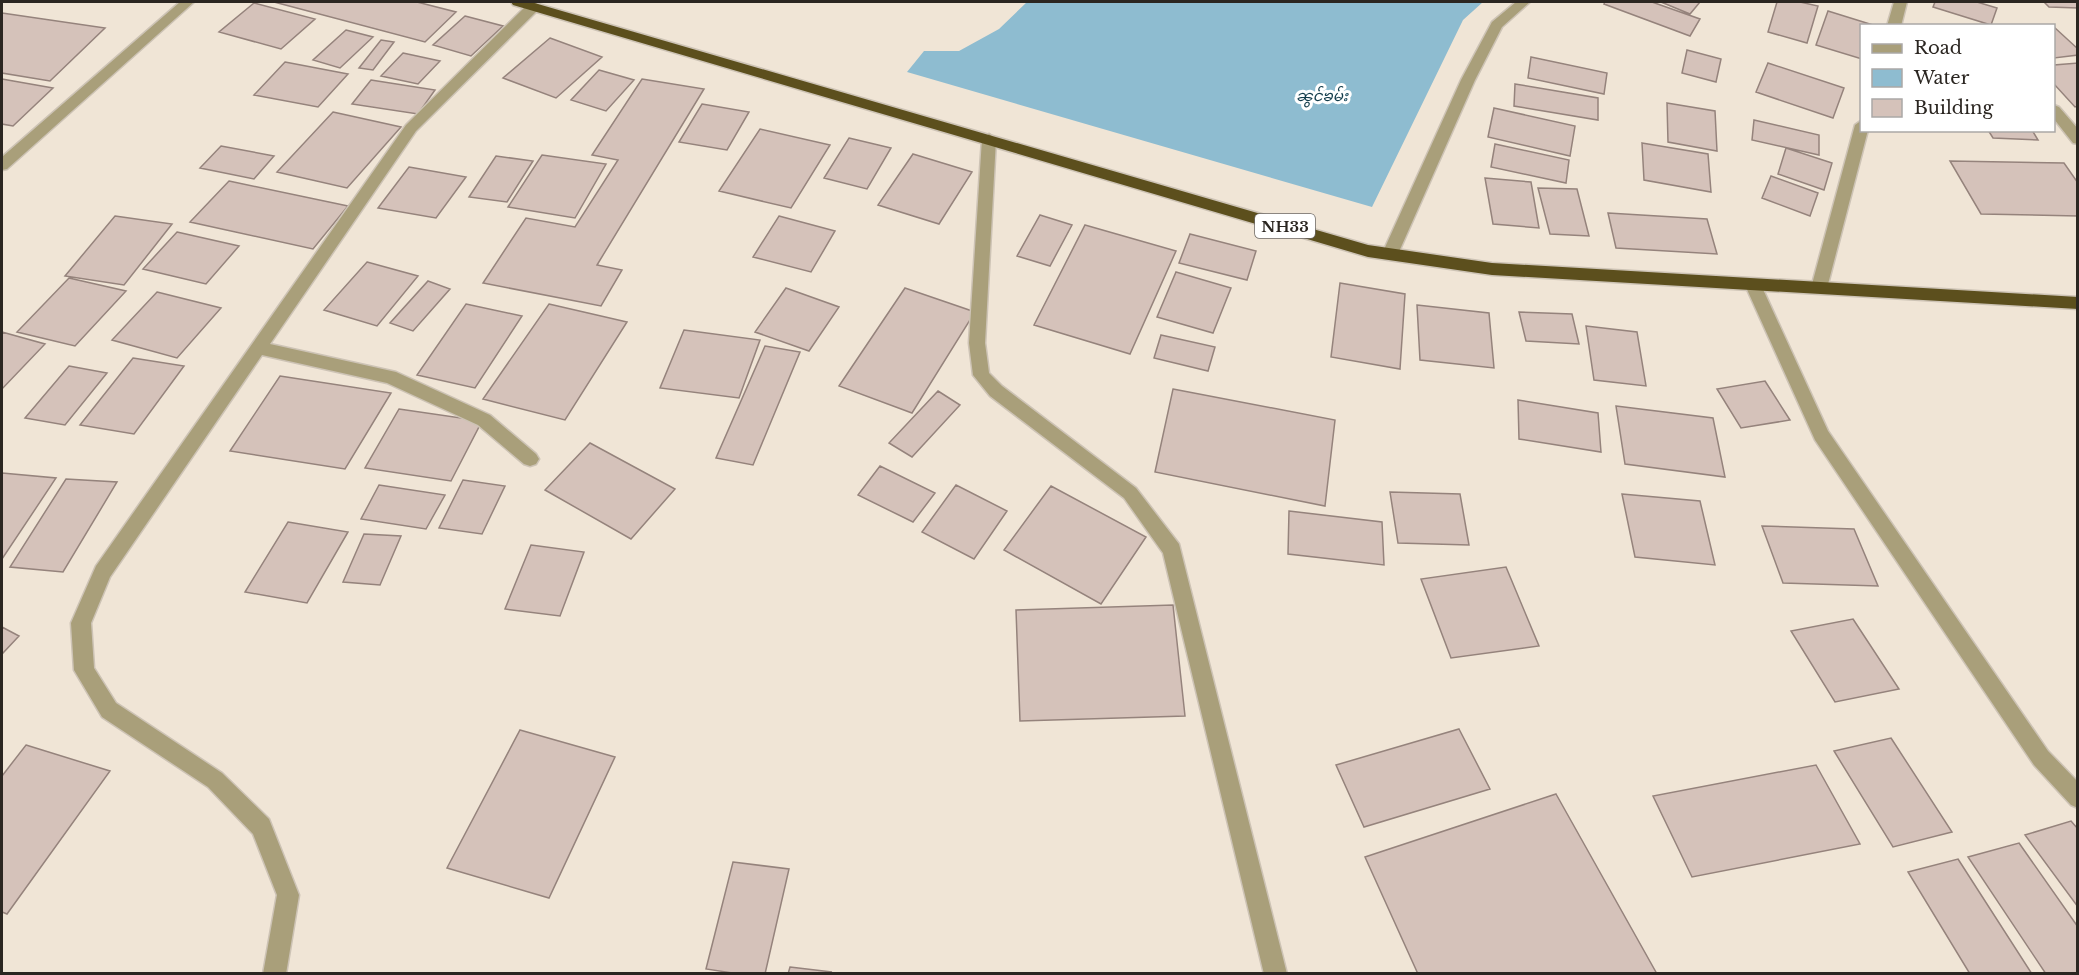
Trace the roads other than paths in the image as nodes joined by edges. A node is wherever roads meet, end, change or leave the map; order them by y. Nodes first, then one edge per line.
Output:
1 (187, 2) edge
2 (1523, 2) edge
3 (1900, 2) edge
4 (526, 4) edge
5 (1894, 24) edge
6 (2055, 111) edge
7 (1860, 132) edge
8 (988, 139) junction
9 (2078, 139) edge
10 (2, 165) edge
11 (1390, 254) junction
12 (1752, 285) junction
13 (1819, 288) junction
14 (2078, 303) edge
15 (258, 348) junction
16 (530, 459) dead end
17 (2078, 798) edge
18 (274, 974) edge
19 (1276, 974) edge

1 - 10 street
2 - 11 street
3 - 5 street
4 - 8 highway, NH33
4 - 15 street
6 - 9 street
7 - 13 street
8 - 11 highway, NH33
8 - 19 street
11 - 12 highway, NH33
12 - 13 highway, NH33
12 - 17 street
13 - 14 highway, NH33
15 - 16 street
15 - 18 street

